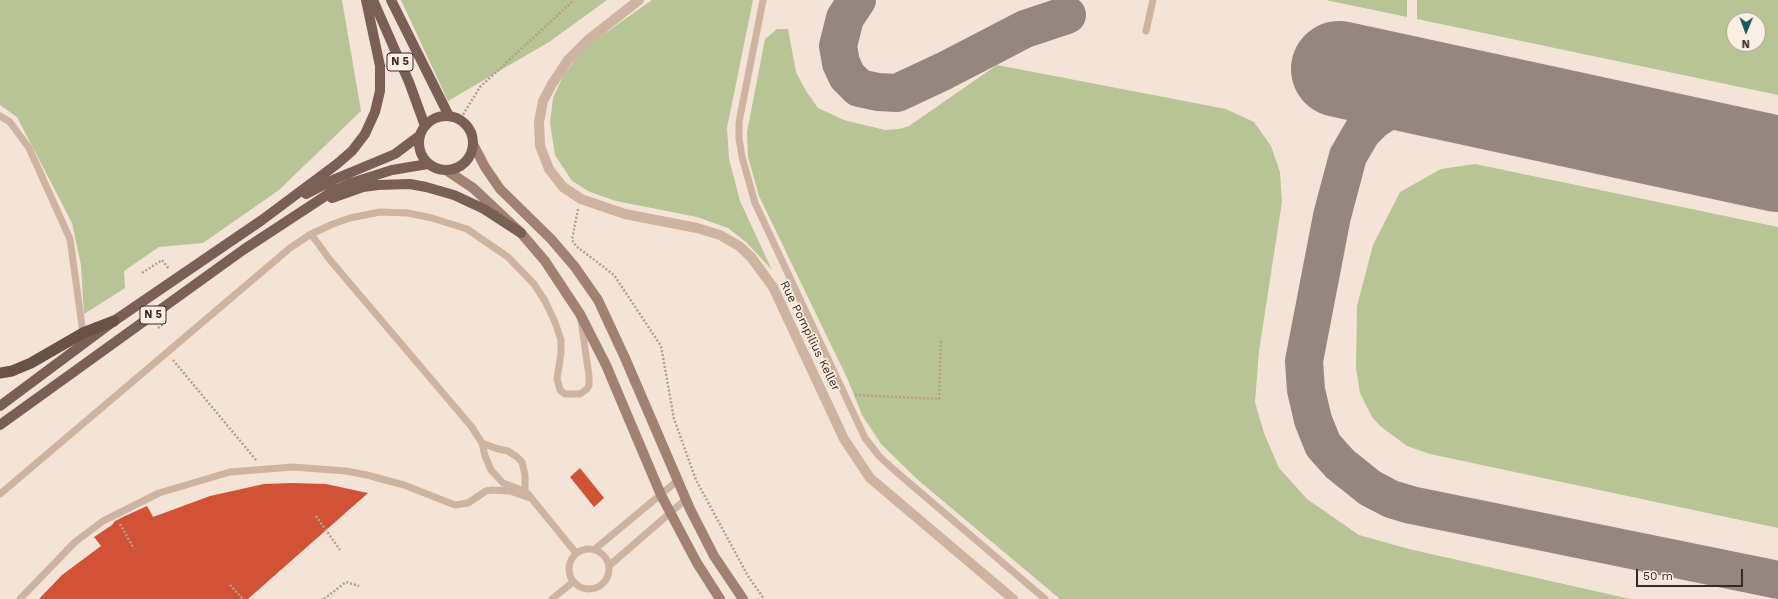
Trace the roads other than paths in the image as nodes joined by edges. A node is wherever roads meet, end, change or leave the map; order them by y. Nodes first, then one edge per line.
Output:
1 (366, 0) edge
2 (373, 0) edge
3 (391, 0) edge
4 (639, 0) edge
5 (764, 0) edge
6 (1153, 0) edge
7 (1146, 31) dead end
8 (0, 116) edge
9 (449, 116) junction
10 (425, 126) junction
11 (419, 136) junction
12 (473, 144) junction
13 (428, 164) junction
14 (446, 170) junction
15 (307, 207) junction
16 (262, 220) junction
17 (521, 233) junction
18 (311, 234) junction
19 (580, 314) junction
20 (114, 321) junction
21 (83, 333) junction
22 (0, 373) edge
23 (0, 406) edge
24 (0, 425) edge
25 (482, 443) junction
26 (677, 481) junction
27 (525, 491) junction
28 (0, 494) edge
29 (661, 495) junction
30 (530, 498) junction
31 (685, 500) junction
32 (670, 513) junction
33 (595, 549) junction
34 (576, 553) junction
35 (610, 565) junction
36 (573, 582) junction
37 (20, 599) edge
38 (552, 599) edge
39 (720, 599) edge
40 (743, 599) edge
41 (1013, 599) edge
42 (1045, 599) edge

1 - 16 main road
2 - 10 main road, N 5
3 - 9 main road, N 5
4 - 41 street, Rue Pompilius Keller
5 - 42 lane
6 - 7 lane
8 - 21 lane
9 - 10 main road
9 - 12 main road
10 - 11 main road
11 - 13 main road
11 - 16 main road, N 5
12 - 14 main road
12 - 26 main road
13 - 14 main road
13 - 15 main road, N 5
14 - 17 main road
15 - 17 main road
15 - 24 main road, N 5
16 - 20 main road, N 5
17 - 19 main road
18 - 19 lane
18 - 25 lane
18 - 28 lane
19 - 29 main road
20 - 21 highway
20 - 23 main road, N 5
21 - 22 highway
25 - 27 lane
25 - 27 lane
26 - 29 lane
26 - 31 main road
27 - 30 lane
29 - 32 main road
29 - 33 lane
30 - 34 lane
30 - 37 lane
31 - 32 lane
31 - 40 main road
32 - 35 lane
32 - 39 main road
33 - 34 lane
33 - 35 lane
34 - 36 lane
35 - 36 lane
36 - 38 lane

